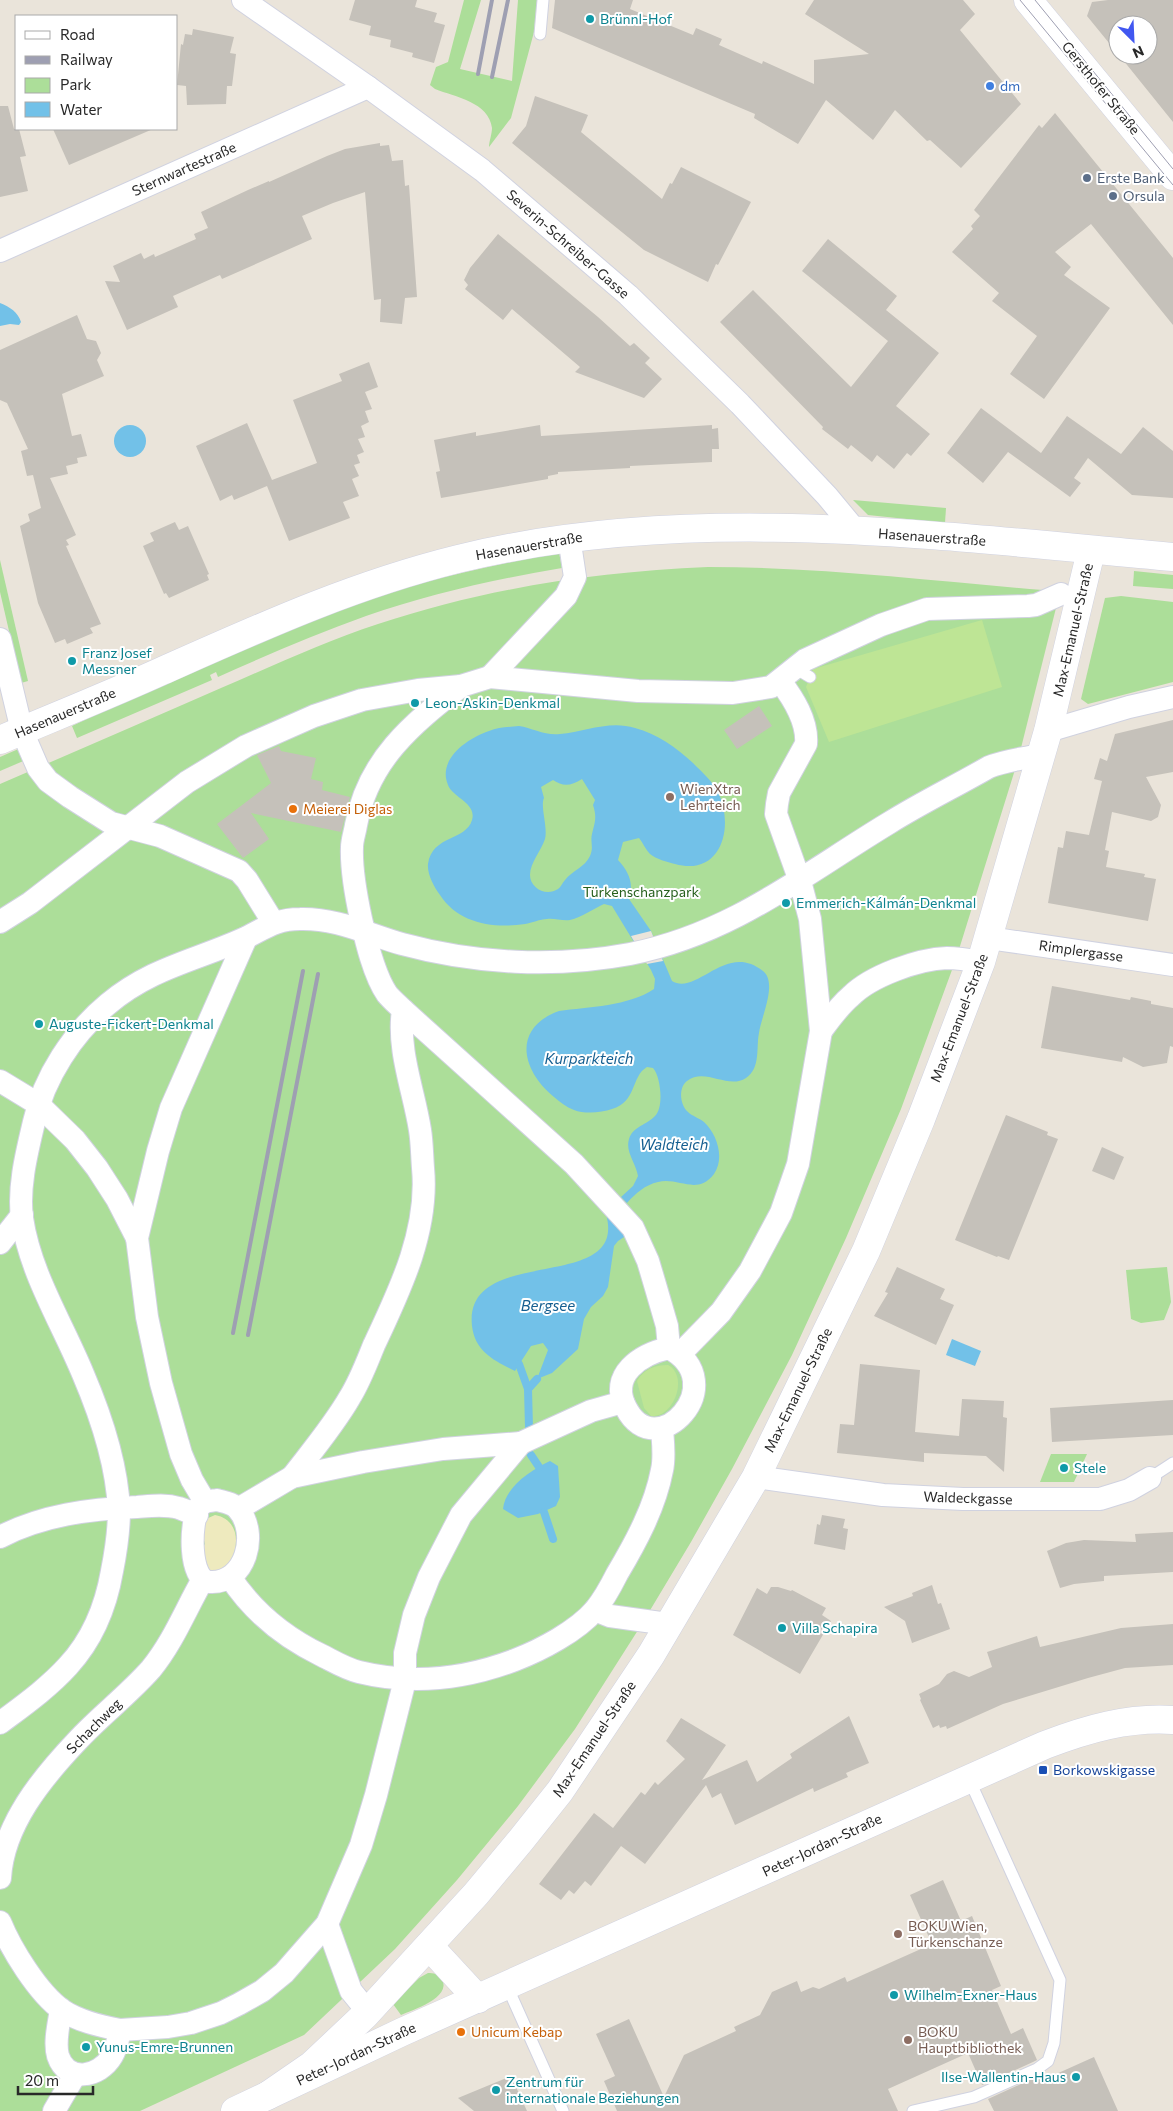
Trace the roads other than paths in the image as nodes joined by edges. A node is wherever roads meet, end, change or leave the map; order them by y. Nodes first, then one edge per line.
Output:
1 (243, 0) edge
2 (543, 0) edge
3 (1028, 0) edge
4 (540, 34) dead end
5 (368, 87) junction
6 (1173, 176) edge
7 (0, 251) edge
8 (856, 531) junction
9 (569, 537) junction
10 (1092, 550) junction
11 (1173, 557) edge
12 (1061, 594) dead end
13 (0, 639) edge
14 (794, 675) junction
15 (490, 677) junction
16 (461, 686) junction
17 (1173, 697) edge
18 (11, 736) edge
19 (1045, 743) junction
20 (130, 828) junction
21 (800, 881) junction
22 (0, 922) edge
23 (273, 922) junction
24 (364, 931) junction
25 (246, 938) junction
26 (985, 950) junction
27 (1173, 965) edge
28 (403, 1010) junction
29 (821, 1032) junction
30 (0, 1081) edge
31 (38, 1104) junction
32 (22, 1215) junction
33 (138, 1238) junction
34 (0, 1243) edge
35 (675, 1351) junction
36 (623, 1402) junction
37 (662, 1428) junction
38 (521, 1443) junction
39 (1173, 1463) edge
40 (292, 1477) junction
41 (756, 1477) junction
42 (1150, 1478) joint
43 (119, 1508) junction
44 (201, 1509) junction
45 (238, 1509) junction
46 (0, 1537) edge
47 (230, 1577) junction
48 (202, 1580) junction
49 (595, 1610) junction
50 (668, 1624) junction
51 (405, 1680) junction
52 (1173, 1720) edge
53 (0, 1722) edge
54 (968, 1778) junction
55 (7, 1824) edge
56 (0, 1878) edge
57 (0, 1922) edge
58 (327, 1924) junction
59 (429, 1946) junction
60 (507, 1986) junction
61 (478, 1999) junction
62 (61, 2009) junction
63 (368, 2012) junction
64 (120, 2030) junction
65 (75, 2075) junction
66 (267, 2096) junction
67 (54, 2111) edge
68 (235, 2111) edge
69 (563, 2111) edge
70 (913, 2111) edge

1 - 5 street, Severin-Schreiber-Gasse
2 - 4 lane
3 - 6 street, Gersthofer Straße
5 - 7 street, Sternwartestraße
5 - 8 street, Severin-Schreiber-Gasse
8 - 9 street, Hasenauerstraße
8 - 10 street, Hasenauerstraße
9 - 15 street
9 - 18 street, Hasenauerstraße
10 - 11 street, Hasenauerstraße
10 - 19 street, Max-Emanuel-Straße
12 - 14 street
13 - 18 street
14 - 15 street
14 - 21 street
15 - 16 street
16 - 20 street
16 - 24 street
17 - 19 street
18 - 20 street
19 - 21 street
19 - 26 street, Max-Emanuel-Straße
20 - 22 street
20 - 23 street
21 - 24 street
21 - 29 street
23 - 24 street
23 - 25 street
24 - 28 street
25 - 31 street
25 - 33 street
26 - 27 street, Rimplergasse
26 - 29 street, Rimplergasse
26 - 41 street, Max-Emanuel-Straße
28 - 35 street
28 - 40 street
29 - 35 street
30 - 31 street
31 - 32 street
31 - 33 street
32 - 34 street
32 - 43 street
33 - 44 street
35 - 36 street
35 - 37 street
36 - 37 street
36 - 38 street
37 - 49 street
38 - 40 street
38 - 51 street
39 - 42 lane, Waldeckgasse
40 - 45 street
41 - 42 street, Waldeckgasse
41 - 50 street, Max-Emanuel-Straße
43 - 44 street
43 - 46 street
43 - 53 street
44 - 45 street
44 - 48 street
45 - 47 street
47 - 48 street
47 - 51 street
48 - 55 street, Schachweg
49 - 50 street
49 - 51 street
50 - 59 street, Max-Emanuel-Straße
51 - 58 street
52 - 54 street, Peter-Jordan-Straße
54 - 60 street, Peter-Jordan-Straße
54 - 70 lane
55 - 56 street, Schachweg
57 - 62 street
58 - 63 street
58 - 64 street
59 - 61 street
59 - 63 street, Max-Emanuel-Straße
60 - 61 street, Peter-Jordan-Straße
60 - 69 lane
61 - 66 street, Peter-Jordan-Straße
62 - 64 street
62 - 65 street
63 - 66 street, Max-Emanuel-Straße
64 - 65 street
65 - 67 street
66 - 68 street, Peter-Jordan-Straße

